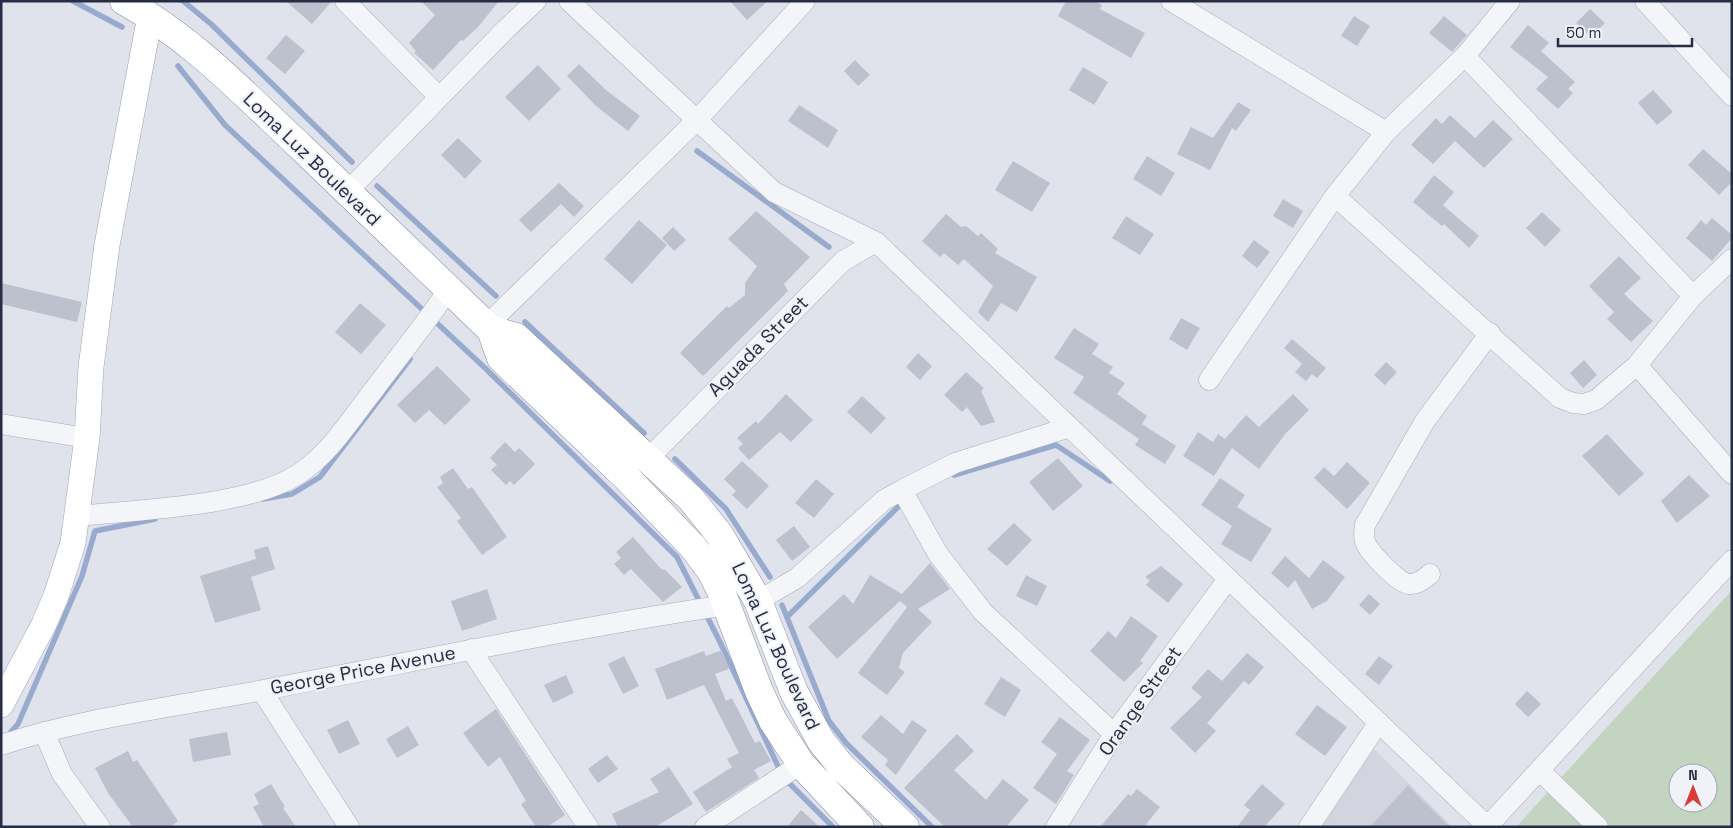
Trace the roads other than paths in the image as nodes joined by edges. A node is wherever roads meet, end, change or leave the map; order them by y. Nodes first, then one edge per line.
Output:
1 (124, 1) edge
2 (345, 1) edge
3 (536, 1) edge
4 (569, 1) edge
5 (805, 1) edge
6 (1170, 1) edge
7 (1510, 1) edge
8 (1645, 1) edge
9 (151, 8) edge
10 (1465, 56) junction
11 (1732, 96) edge
12 (439, 97) junction
13 (696, 121) junction
14 (1386, 132) junction
15 (347, 192) junction
16 (1335, 196) junction
17 (876, 242) junction
18 (1732, 259) edge
19 (448, 290) junction
20 (1693, 296) junction
21 (488, 328) junction
22 (1490, 333) junction
23 (1637, 365) junction
24 (1209, 380) dead end
25 (1, 424) edge
26 (1070, 427) junction
27 (87, 438) junction
28 (648, 458) junction
29 (1732, 474) edge
30 (902, 490) junction
31 (78, 516) junction
32 (1732, 560) edge
33 (1430, 574) dead end
34 (1228, 579) junction
35 (758, 601) junction
36 (727, 605) junction
37 (472, 649) junction
38 (262, 690) junction
39 (1, 705) edge
40 (1379, 722) junction
41 (44, 732) junction
42 (1114, 734) junction
43 (1, 745) edge
44 (801, 764) junction
45 (1540, 771) junction
46 (1488, 826) edge
47 (100, 827) edge
48 (349, 827) edge
49 (588, 827) edge
50 (705, 827) edge
51 (860, 827) edge
52 (904, 827) edge
53 (1056, 827) edge
54 (1309, 827) edge
55 (1598, 827) edge

1 - 9 highway, Loma Luz Boulevard
2 - 12 street
3 - 12 street
4 - 13 street
5 - 13 street
6 - 14 street
7 - 10 street
8 - 11 street
9 - 15 highway, Loma Luz Boulevard
9 - 27 main road
10 - 14 street
10 - 20 street
12 - 15 street
13 - 17 street
13 - 21 street
14 - 16 street
15 - 19 highway, Loma Luz Boulevard
16 - 22 street
16 - 24 street
17 - 26 street
17 - 28 street, Aguada Street
18 - 20 street
19 - 21 highway, Loma Luz Boulevard
19 - 31 street
20 - 23 street
21 - 28 highway, Loma Luz Boulevard
21 - 36 highway, Loma Luz Boulevard
22 - 23 street
22 - 33 street
23 - 29 street
25 - 27 street
26 - 30 street
26 - 34 street
27 - 31 main road
28 - 35 highway, Loma Luz Boulevard
30 - 35 street
30 - 42 street
31 - 39 main road
32 - 45 street
34 - 40 street
34 - 42 street, Orange Street
35 - 52 highway, Loma Luz Boulevard
36 - 37 street, George Price Avenue
36 - 44 highway, Loma Luz Boulevard
37 - 38 street, George Price Avenue
37 - 49 street
38 - 41 street, George Price Avenue
38 - 48 street
40 - 46 street
40 - 54 street
41 - 43 street, George Price Avenue
41 - 47 street
42 - 53 street, Orange Street
44 - 50 street
44 - 51 highway, Loma Luz Boulevard
45 - 46 street
45 - 55 street

